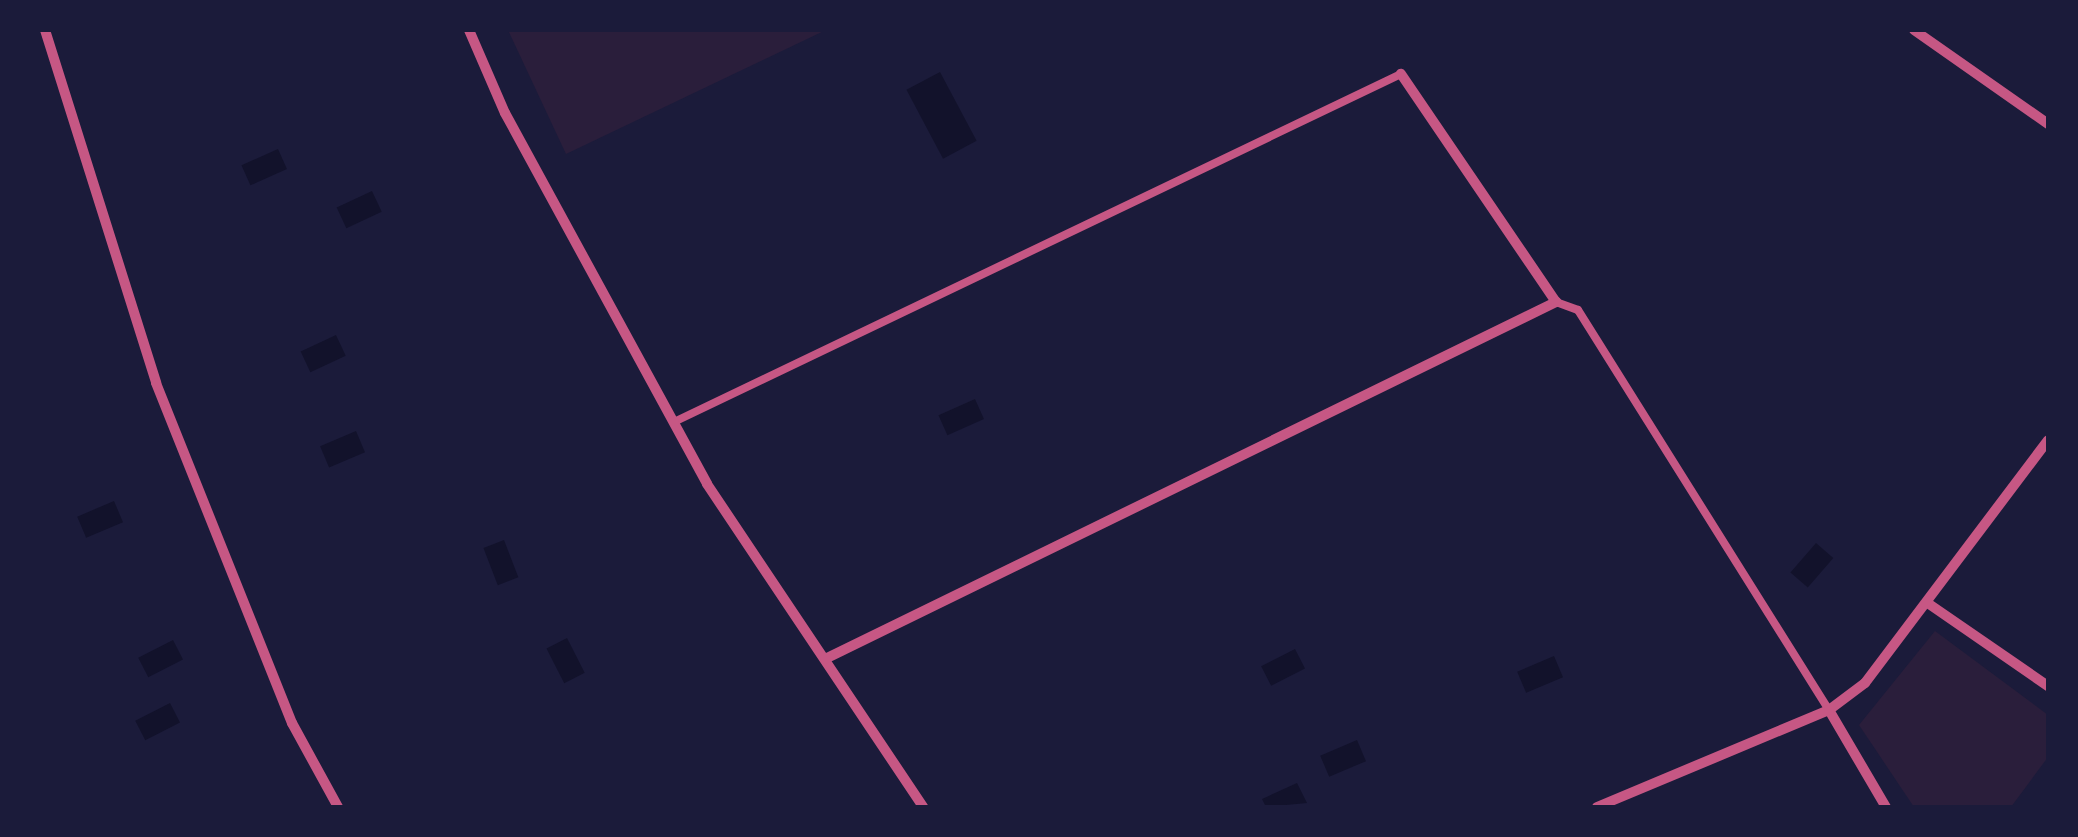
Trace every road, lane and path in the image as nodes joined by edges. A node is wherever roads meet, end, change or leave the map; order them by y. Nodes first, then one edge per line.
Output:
1 (45, 30) edge
2 (469, 30) edge
3 (1914, 30) edge
4 (1401, 74) joint
5 (2048, 124) edge
6 (1556, 302) junction
7 (676, 421) junction
8 (2048, 440) edge
9 (1929, 604) junction
10 (825, 659) junction
11 (2048, 686) edge
12 (1830, 710) junction
13 (338, 807) edge
14 (922, 807) edge
15 (1597, 807) edge
16 (1886, 807) edge

1 - 13 street
2 - 7 street
3 - 5 street
4 - 6 street
4 - 7 lane
6 - 10 street
6 - 12 lane
7 - 10 street
8 - 9 street
9 - 11 street
9 - 12 street
10 - 14 street
12 - 15 street
12 - 16 street

